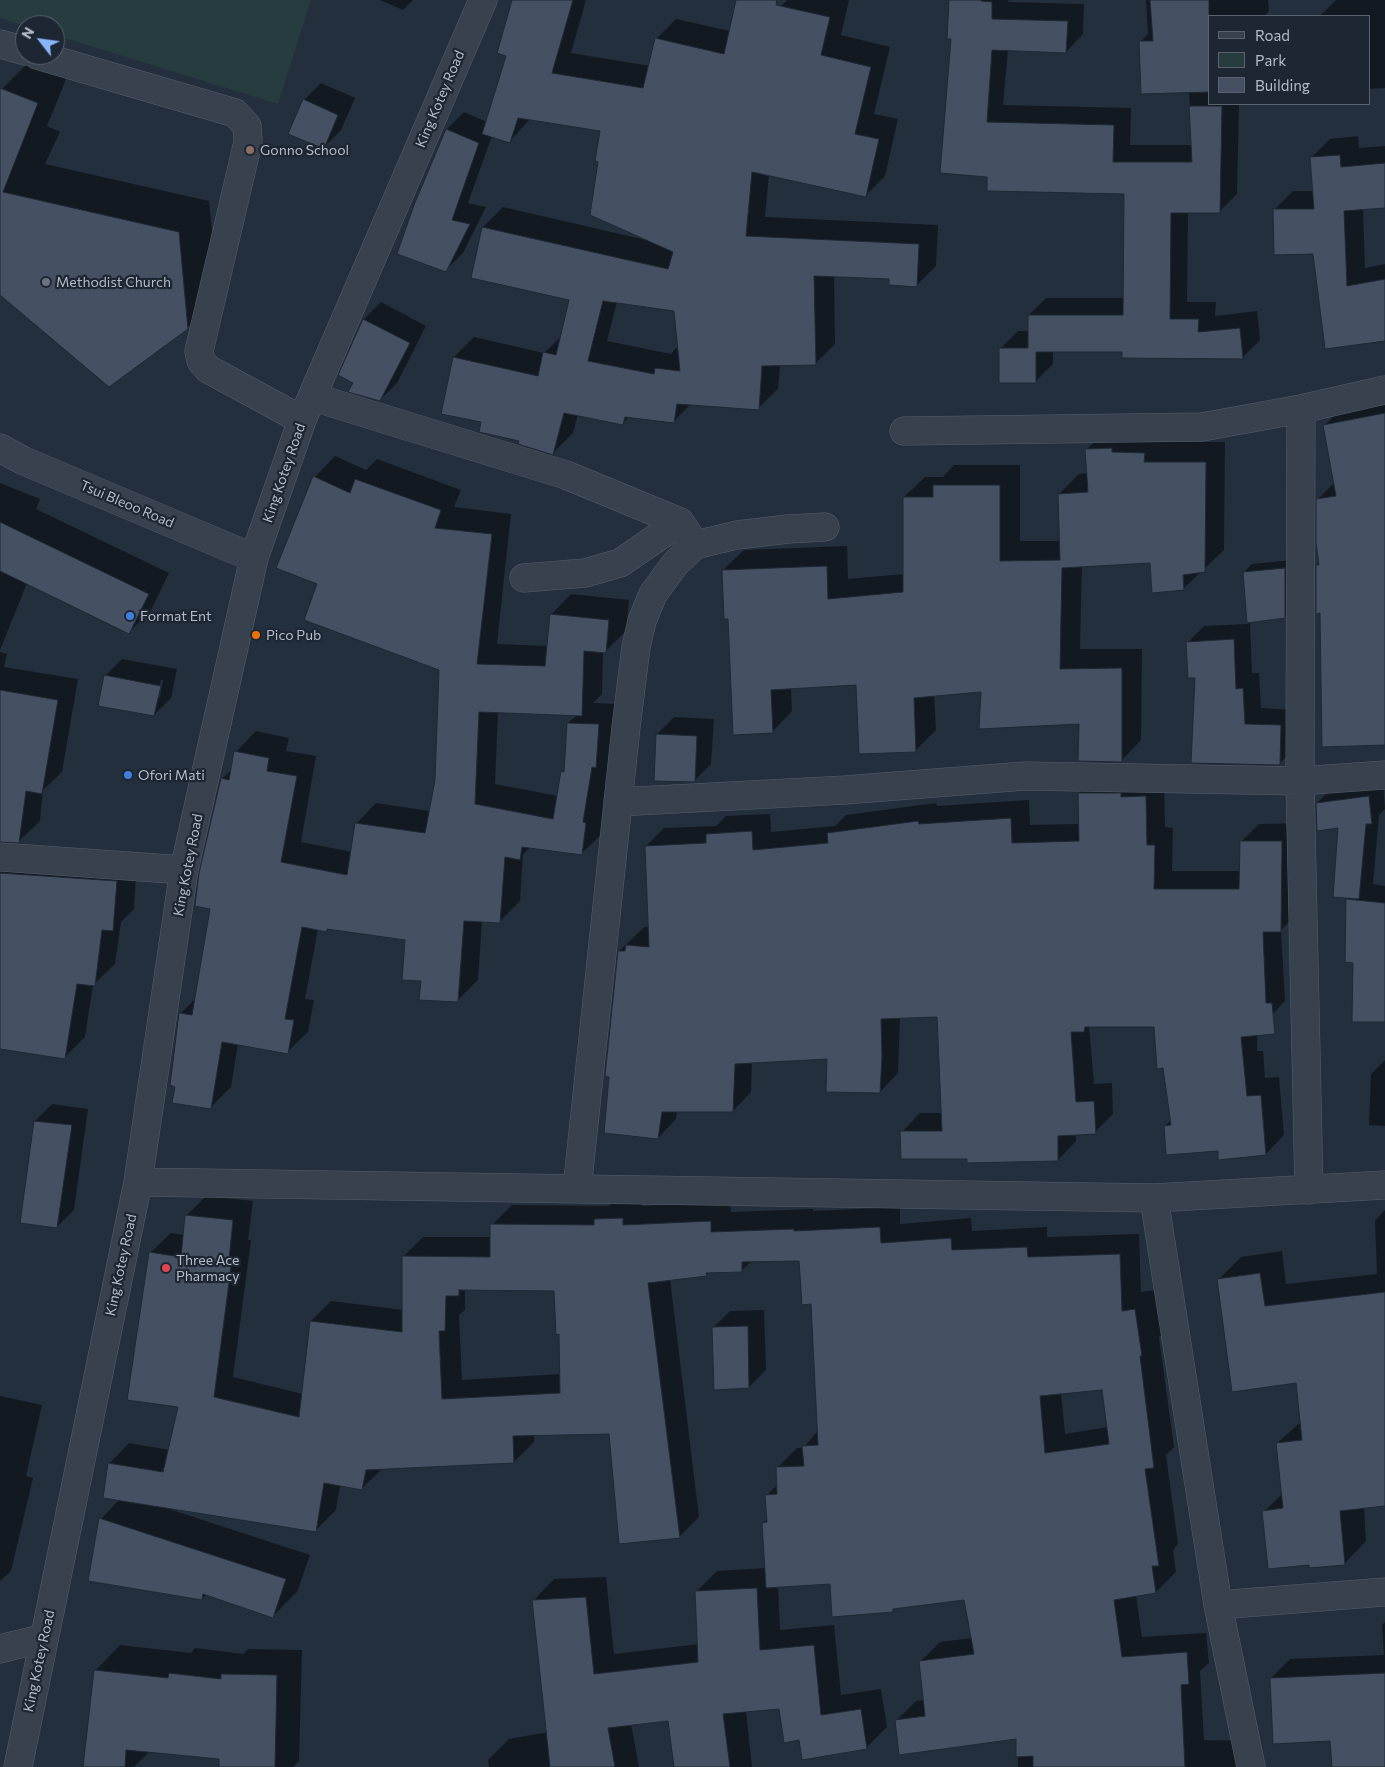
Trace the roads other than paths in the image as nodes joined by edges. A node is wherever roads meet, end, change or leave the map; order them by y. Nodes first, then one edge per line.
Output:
1 (482, 0) edge
2 (0, 44) edge
3 (15, 48) edge
4 (65, 63) edge
5 (1385, 390) edge
6 (307, 408) junction
7 (1301, 409) junction
8 (904, 431) dead end
9 (0, 448) edge
10 (680, 522) junction
11 (824, 527) dead end
12 (696, 545) junction
13 (254, 558) junction
14 (524, 578) dead end
15 (1385, 774) edge
16 (1300, 781) junction
17 (618, 802) junction
18 (0, 857) edge
19 (184, 870) junction
20 (138, 1182) junction
21 (1385, 1185) edge
22 (577, 1189) junction
23 (1309, 1190) junction
24 (1154, 1198) junction
25 (1385, 1592) edge
26 (1218, 1605) junction
27 (44, 1638) junction
28 (0, 1649) edge
29 (18, 1767) edge
30 (1251, 1767) edge

1 - 6 street, King Kotey Road
2 - 3 street
4 - 6 street
5 - 7 street
6 - 10 street
6 - 13 street, King Kotey Road
7 - 8 street
7 - 16 street
9 - 13 street, Tsui Bleoo Road
10 - 12 street
10 - 14 street
11 - 12 street
12 - 17 street
13 - 19 street, King Kotey Road
15 - 16 street
16 - 17 street
16 - 23 street
17 - 22 street
18 - 19 street
19 - 20 street, King Kotey Road
20 - 22 street
20 - 27 street, King Kotey Road
21 - 23 street
22 - 24 street
23 - 24 street
24 - 26 street
25 - 26 street
26 - 30 street
27 - 28 street
27 - 29 street, King Kotey Road

